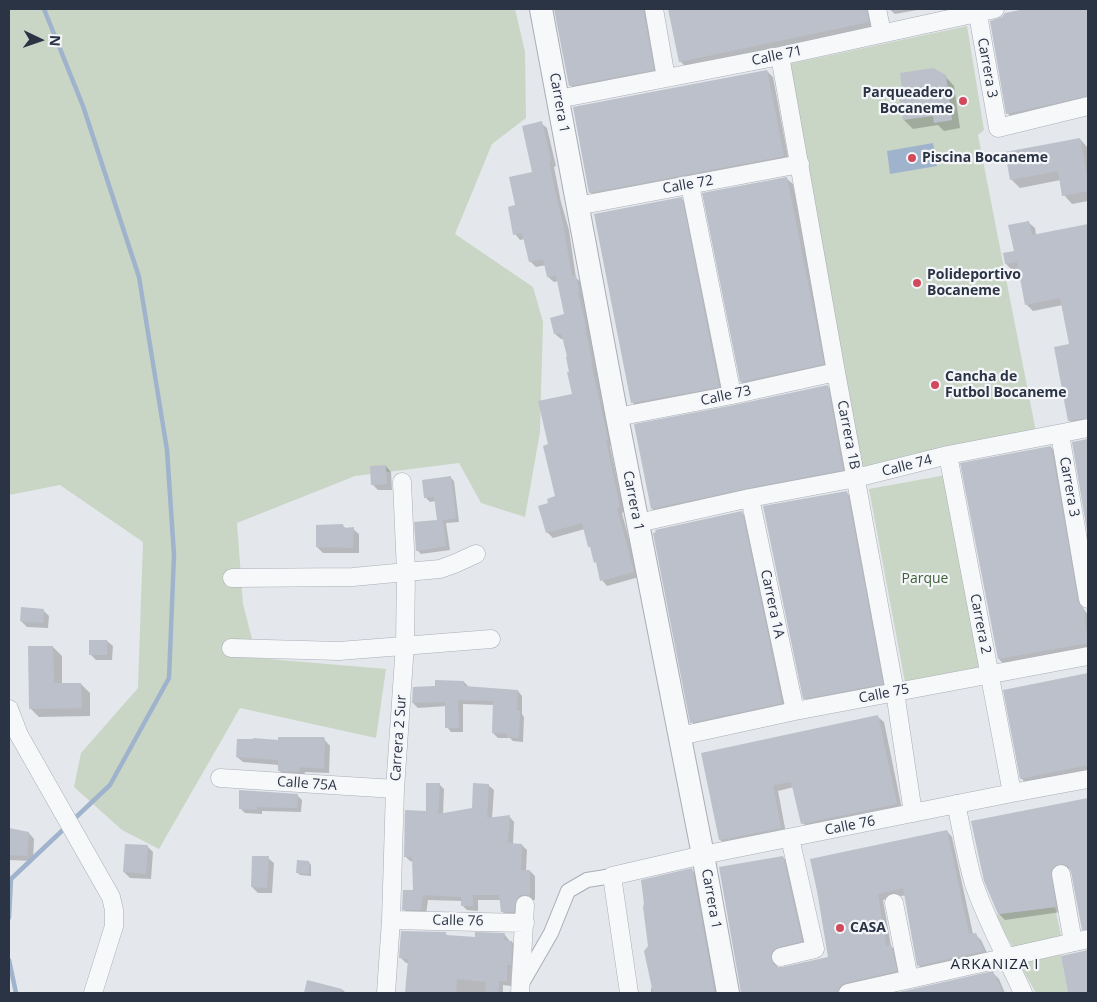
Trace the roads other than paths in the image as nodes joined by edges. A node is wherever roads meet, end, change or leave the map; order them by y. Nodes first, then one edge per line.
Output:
1 (541, 9) edge
2 (654, 9) edge
3 (877, 9) edge
4 (995, 9) edge
5 (977, 11) edge
6 (882, 33) junction
7 (780, 56) junction
8 (666, 78) junction
9 (558, 99) junction
10 (1088, 106) edge
11 (800, 164) junction
12 (690, 185) junction
13 (577, 206) junction
14 (836, 372) junction
15 (732, 395) junction
16 (617, 417) junction
17 (1088, 428) edge
18 (1060, 434) junction
19 (948, 455) junction
20 (856, 478) junction
21 (402, 482) dead end
22 (750, 498) junction
23 (638, 523) junction
24 (1084, 544) edge
25 (476, 554) dead end
26 (406, 572) junction
27 (232, 578) dead end
28 (1088, 599) edge
29 (491, 639) dead end
30 (405, 644) junction
31 (231, 648) dead end
32 (1088, 656) edge
33 (990, 674) junction
34 (895, 692) junction
35 (9, 709) edge
36 (795, 711) junction
37 (680, 736) junction
38 (220, 778) dead end
39 (1088, 779) edge
40 (395, 790) junction
41 (1012, 793) junction
42 (956, 804) junction
43 (913, 813) junction
44 (790, 838) junction
45 (703, 855) junction
46 (1061, 874) dead end
47 (612, 876) junction
48 (894, 903) dead end
49 (525, 905) dead end
50 (391, 920) junction
51 (525, 923) junction
52 (1081, 940) edge
53 (781, 957) dead end
54 (1007, 957) junction
55 (909, 979) junction
56 (520, 989) edge
57 (93, 993) edge
58 (386, 993) edge
59 (629, 993) edge
60 (728, 993) edge
61 (848, 993) edge
62 (1023, 993) edge

1 - 9 street, Carrera 1
2 - 8 street
3 - 6 street
4 - 5 street, Calle 71
5 - 6 street, Calle 71
5 - 10 street, Carrera 3
6 - 7 street, Calle 71
7 - 8 street, Calle 71
7 - 11 street, Carrera 1B
8 - 9 street, Calle 71
9 - 13 street, Carrera 1
11 - 12 street, Calle 72
11 - 14 street, Carrera 1B
12 - 13 street, Calle 72
12 - 15 street
13 - 16 street, Carrera 1
14 - 15 street, Calle 73
14 - 20 street, Carrera 1B
15 - 16 street, Calle 73
16 - 23 street, Carrera 1
17 - 18 street, Calle 74
18 - 19 street, Calle 74
18 - 24 street, Carrera 3
19 - 20 street, Calle 74
19 - 33 street, Carrera 2
20 - 22 street, Calle 74
20 - 34 street, Carrera 1B
21 - 26 street, Carrera 2 Sur
22 - 23 street, Calle 74
22 - 36 street, Carrera 1A
23 - 37 street, Carrera 1
24 - 28 street, Carrera 3
25 - 26 street
26 - 27 street
26 - 30 street, Carrera 2 Sur
29 - 30 street
30 - 31 street
30 - 40 street, Carrera 2 Sur
32 - 33 street, Calle 75
33 - 34 street, Calle 75
33 - 41 street, Carrera 2
34 - 36 street, Calle 75
34 - 43 street, Carrera 1B
35 - 57 street
36 - 37 street, Calle 75
37 - 45 street, Carrera 1
38 - 40 street, Calle 75A
39 - 41 street, Calle 76
40 - 50 street, Carrera 2 Sur
41 - 42 street, Calle 76
42 - 43 street, Calle 76
42 - 54 street
43 - 44 street, Calle 76
44 - 45 street, Calle 76
44 - 53 street
45 - 47 street, Calle 76
45 - 60 street, Carrera 1
46 - 52 street
47 - 56 street
47 - 59 street
48 - 55 street
49 - 51 street
50 - 51 street, Calle 76
50 - 58 street, Carrera 2 Sur
51 - 56 street
52 - 54 street
54 - 55 street
54 - 62 street
55 - 61 street

